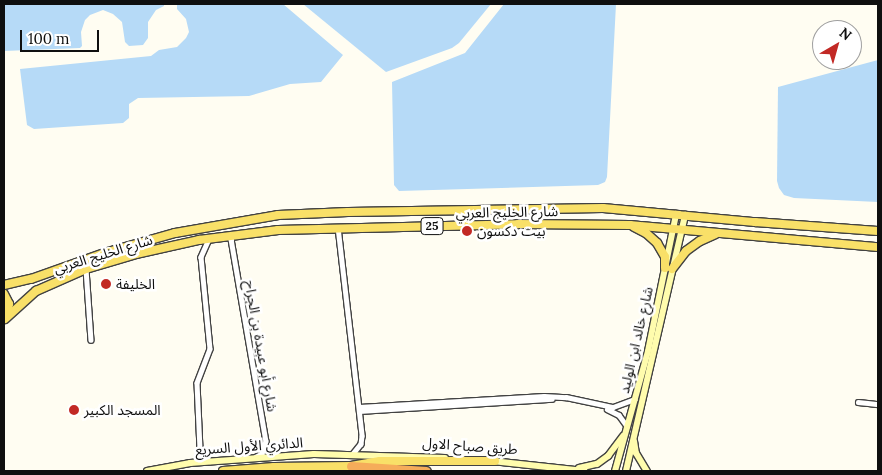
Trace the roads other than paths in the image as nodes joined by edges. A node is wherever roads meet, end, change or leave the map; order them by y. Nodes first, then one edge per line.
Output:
1 (680, 214) junction
2 (630, 225) junction
3 (338, 227) junction
4 (677, 228) junction
5 (878, 230) edge
6 (720, 233) junction
7 (228, 235) junction
8 (211, 237) junction
9 (878, 247) edge
10 (669, 268) junction
11 (86, 269) junction
12 (4, 285) edge
13 (4, 294) edge
14 (5, 320) edge
15 (91, 340) dead end
16 (635, 399) junction
17 (858, 402) dead end
18 (878, 404) edge
19 (609, 408) junction
20 (359, 409) junction
21 (626, 429) junction
22 (633, 437) junction
23 (353, 454) junction
24 (256, 457) junction
25 (210, 461) junction
26 (495, 461) junction
27 (351, 466) junction
28 (571, 469) junction
29 (147, 471) edge
30 (223, 471) edge
31 (426, 471) edge
32 (584, 471) edge
33 (615, 471) edge
34 (626, 471) edge
35 (647, 471) edge

1 - 4 main road, شارع خالد ابن الوليد
1 - 5 main road, شارع الخليج العربي / 25
1 - 12 main road, شارع الخليج العربي / 25
2 - 3 main road, شارع الخليج العربي / 25
2 - 4 main road, شارع الخليج العربي / 25
2 - 10 main road
3 - 7 main road, شارع الخليج العربي / 25
3 - 20 street
4 - 6 main road, شارع الخليج العربي / 25
4 - 10 main road, شارع خالد ابن الوليد
6 - 9 main road, شارع الخليج العربي / 25
6 - 10 main road
7 - 8 main road, شارع الخليج العربي / 25
7 - 24 street, شارع أبو عبيدة بن الجراح
8 - 11 main road, شارع الخليج العربي / 25
8 - 25 street
10 - 16 main road, شارع خالد ابن الوليد
10 - 22 main road, شارع خالد ابن الوليد
11 - 14 main road, شارع الخليج العربي / 25
11 - 15 street
13 - 14 main road, 25
16 - 19 street
16 - 21 main road, شارع خالد ابن الوليد
17 - 18 street
19 - 20 street
19 - 21 street
20 - 23 street
21 - 28 main road
21 - 33 main road, شارع خالد ابن الوليد
22 - 34 main road, شارع خالد ابن الوليد
22 - 35 main road
23 - 24 main road, الدائري الأول السريع
23 - 26 main road, طريق صباح الاول
24 - 25 main road, الدائري الأول السريع
25 - 29 main road, الدائري الأول السريع
26 - 27 main road, الدائري الأول السريع
26 - 28 main road, طريق صباح الاول
27 - 30 main road, الدائري الأول السريع
27 - 31 highway, طريق صباح الاول
28 - 32 main road, طريق صباح الاول

